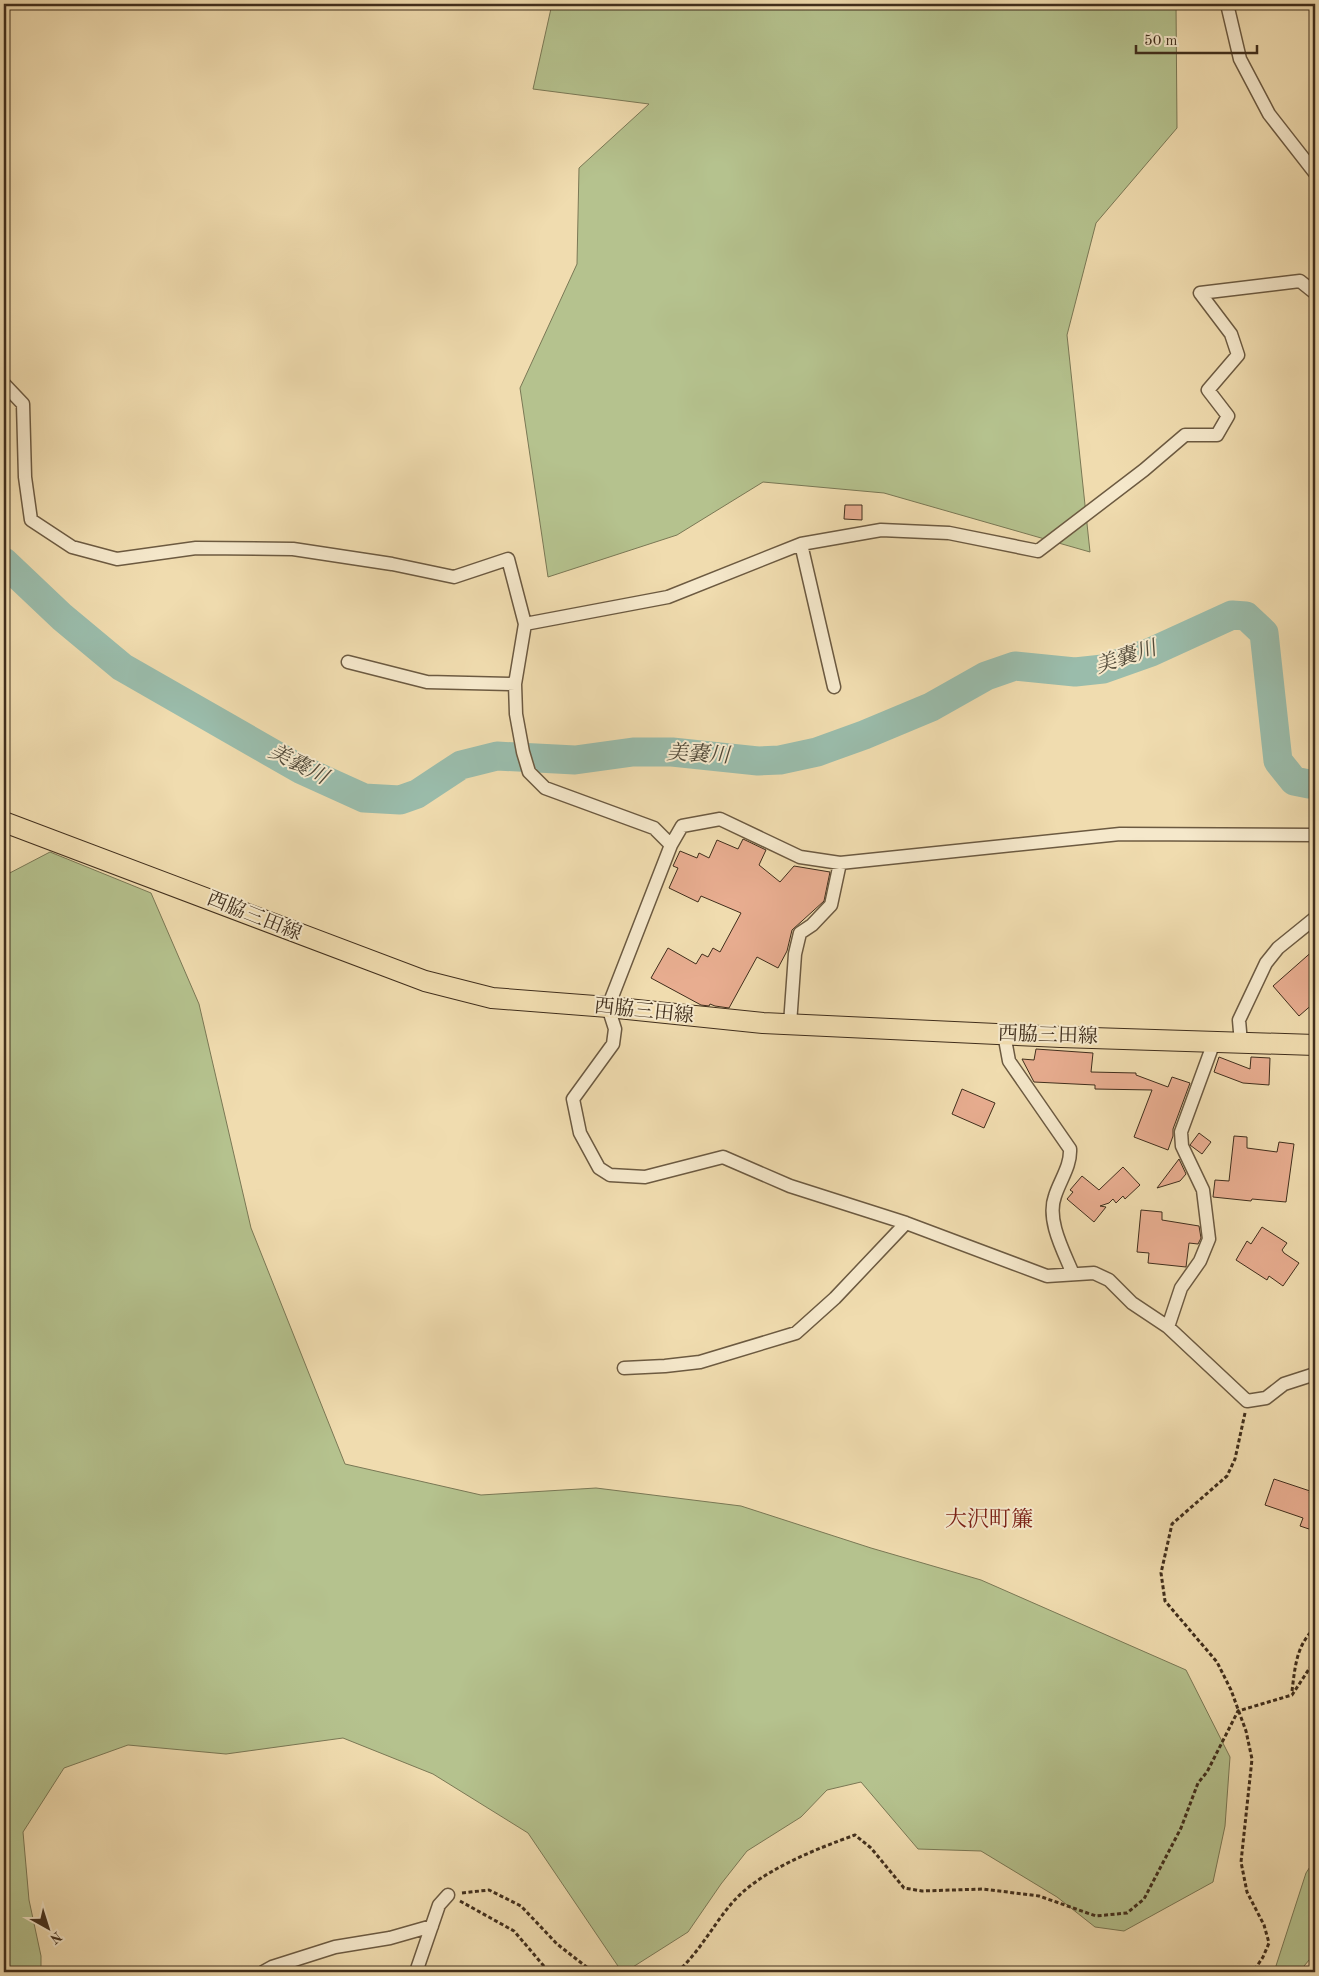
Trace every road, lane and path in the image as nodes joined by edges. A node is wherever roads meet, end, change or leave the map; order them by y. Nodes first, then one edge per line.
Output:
1 (1226, 4) edge
2 (1315, 173) edge
3 (1315, 294) edge
4 (4, 384) edge
5 (801, 544) junction
6 (525, 624) junction
7 (348, 662) dead end
8 (515, 684) junction
9 (834, 687) dead end
10 (4, 822) edge
11 (1315, 835) edge
12 (671, 845) junction
13 (840, 863) junction
14 (1315, 918) edge
15 (608, 1007) junction
16 (790, 1024) junction
17 (1004, 1034) junction
18 (1214, 1042) junction
19 (1241, 1043) junction
20 (1315, 1045) edge
21 (906, 1222) junction
22 (1072, 1274) junction
23 (1168, 1327) junction
24 (624, 1368) dead end
25 (1315, 1374) edge
26 (1247, 1401) junction
27 (1315, 1628) edge
28 (1315, 1660) edge
29 (1292, 1695) junction
30 (1238, 1711) junction
31 (448, 1895) junction
32 (432, 1926) junction
33 (263, 1972) edge
34 (416, 1972) edge
35 (549, 1972) edge
36 (593, 1972) edge
37 (677, 1972) edge
38 (1253, 1972) edge

1 - 2 street
3 - 5 street
4 - 6 street
5 - 6 street
5 - 9 street
6 - 8 street
7 - 8 street
8 - 12 street
10 - 15 main road, 西脇三田線
11 - 13 street
12 - 13 street
12 - 15 street
13 - 16 street
14 - 19 street
15 - 16 main road, 西脇三田線
15 - 21 street
16 - 17 main road, 西脇三田線
17 - 18 main road, 西脇三田線
17 - 22 street
18 - 19 main road, 西脇三田線
18 - 23 street
19 - 20 main road, 西脇三田線
21 - 22 street
21 - 24 street
22 - 23 street
23 - 26 street
25 - 26 street
26 - 30 path
27 - 29 path
28 - 29 path
29 - 30 path
30 - 37 path
30 - 38 path
31 - 32 street
31 - 35 path
31 - 36 path
32 - 33 street
32 - 34 street

